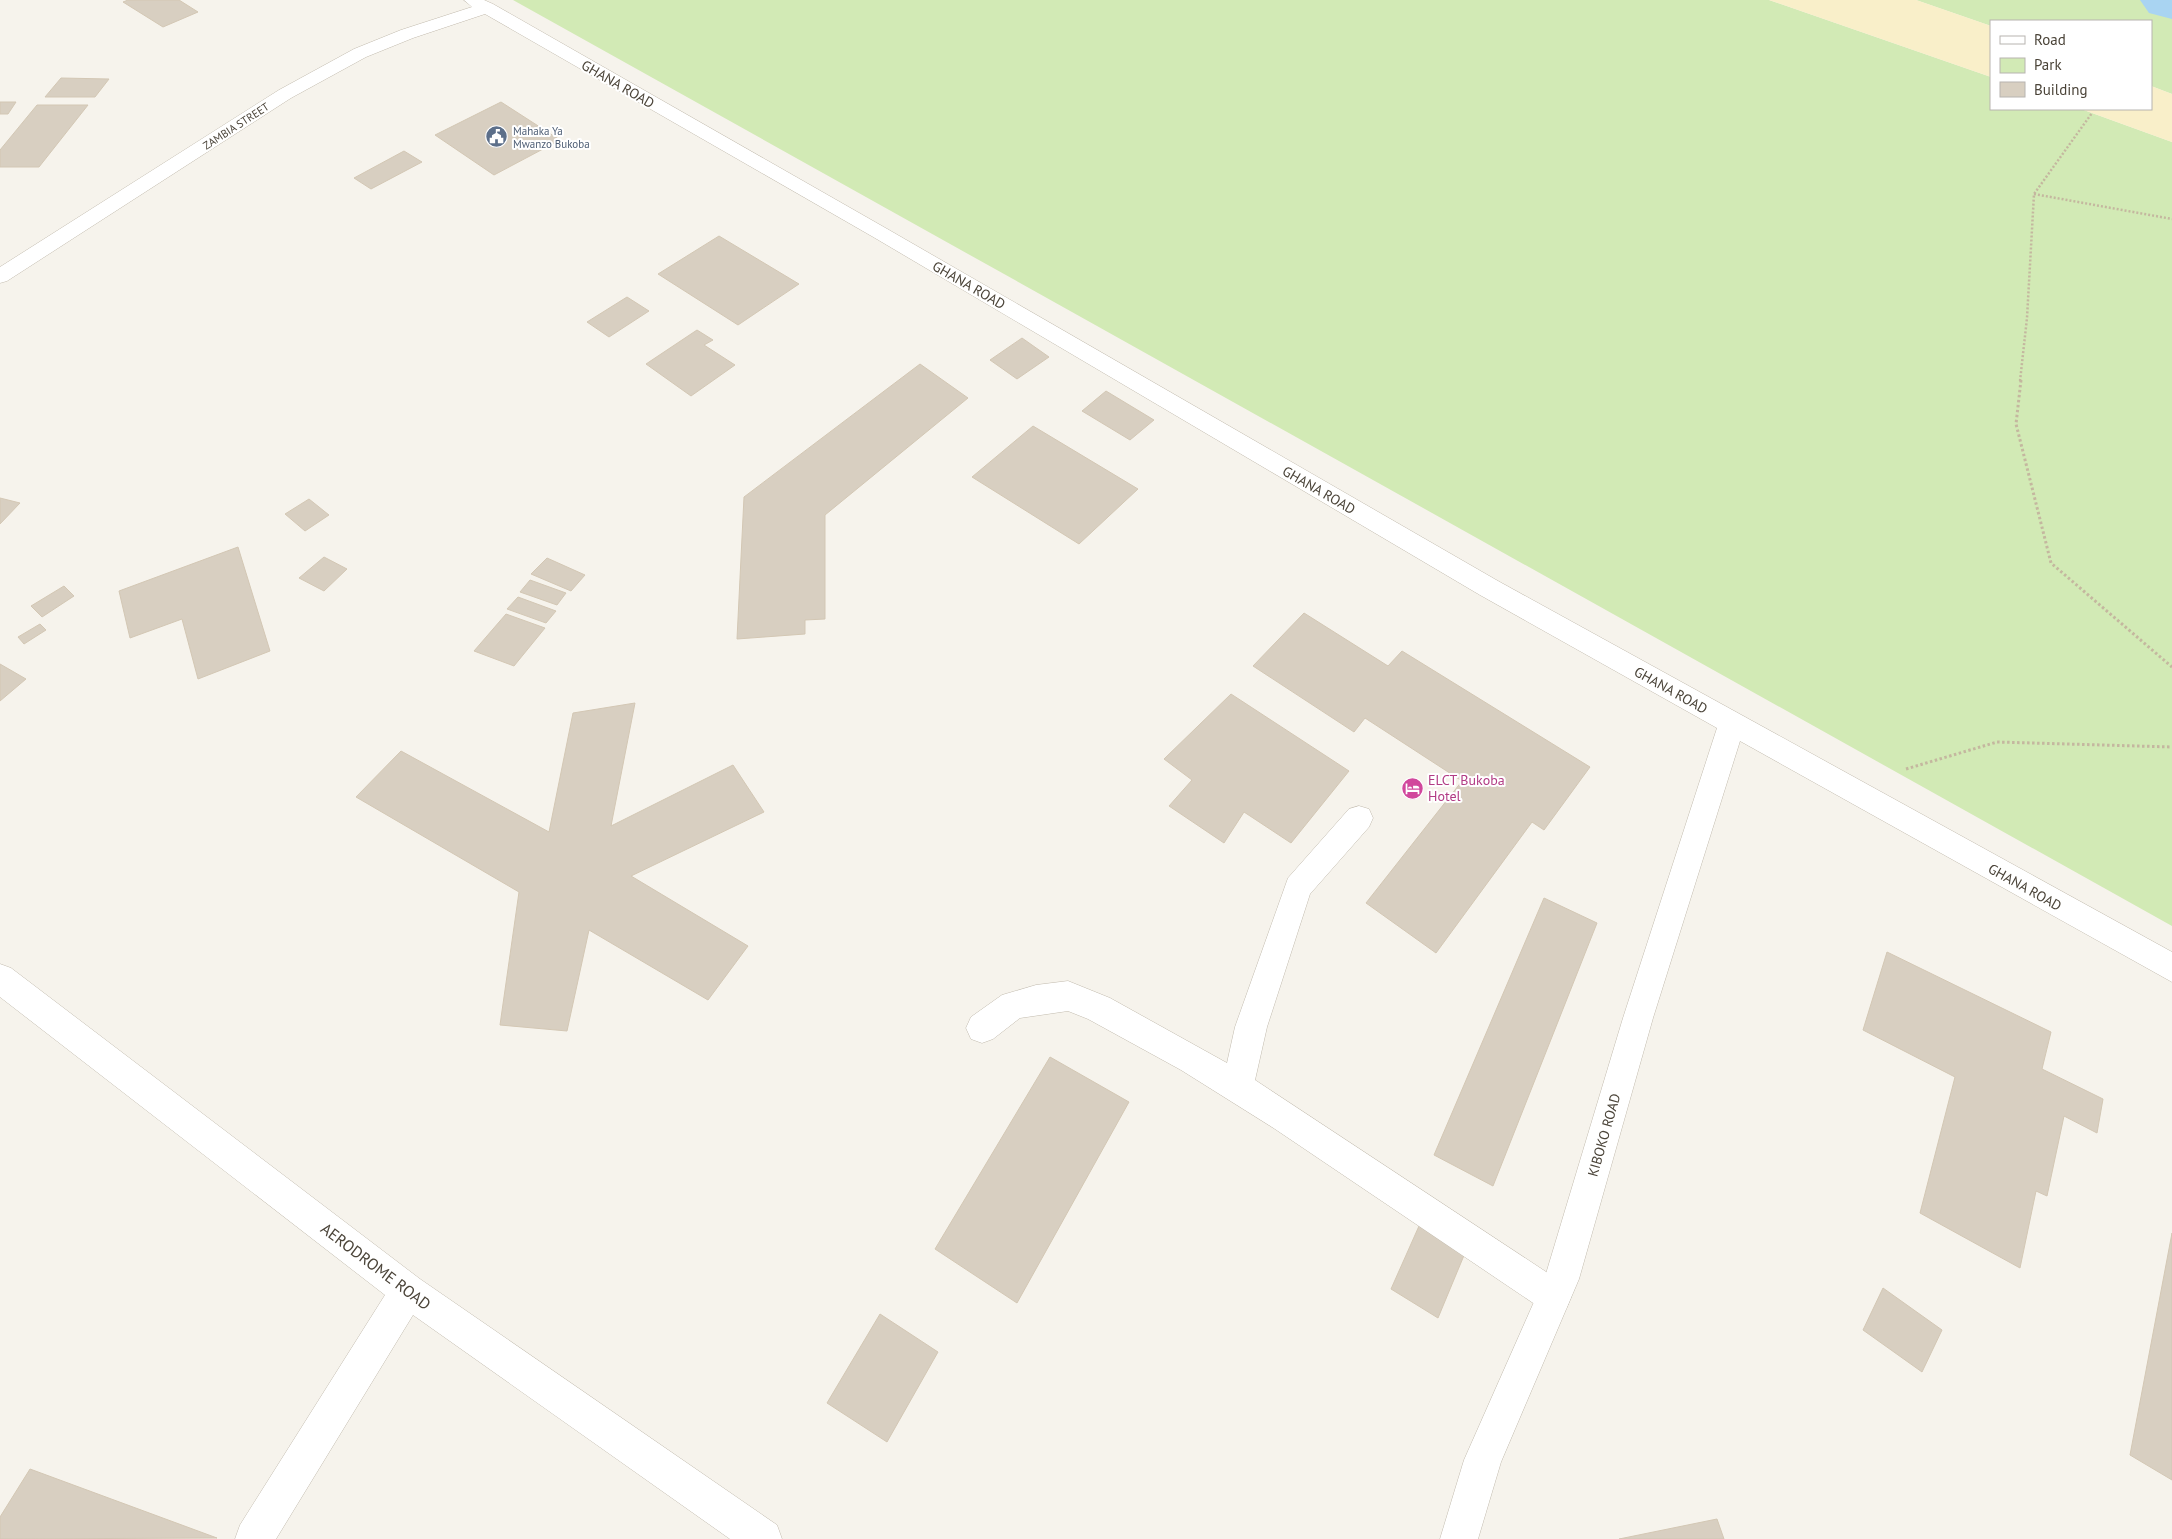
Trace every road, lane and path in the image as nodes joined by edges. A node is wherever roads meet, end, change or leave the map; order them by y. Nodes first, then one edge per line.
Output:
1 (480, 4) edge
2 (2092, 112) dead end
3 (2034, 194) junction
4 (2172, 219) edge
5 (0, 276) edge
6 (2172, 667) edge
7 (1732, 724) junction
8 (2172, 747) edge
9 (1846, 788) junction
10 (1360, 818) dead end
11 (2172, 968) edge
12 (0, 978) edge
13 (982, 1028) dead end
14 (1237, 1087) junction
15 (408, 1291) junction
16 (1554, 1297) junction
17 (254, 1539) edge
18 (763, 1539) edge
19 (1459, 1539) edge

1 - 5 street, ZAMBIA STREET
1 - 7 street, GHANA ROAD
2 - 3 path
3 - 4 path
3 - 6 path
7 - 9 street, GHANA ROAD
7 - 16 street, KIBOKO ROAD
8 - 9 path
9 - 11 street, GHANA ROAD
10 - 14 street
12 - 15 street, AERODROME ROAD
13 - 14 street
14 - 16 street
15 - 17 street
15 - 18 street, AERODROME ROAD
16 - 19 street, KIBOKO ROAD

